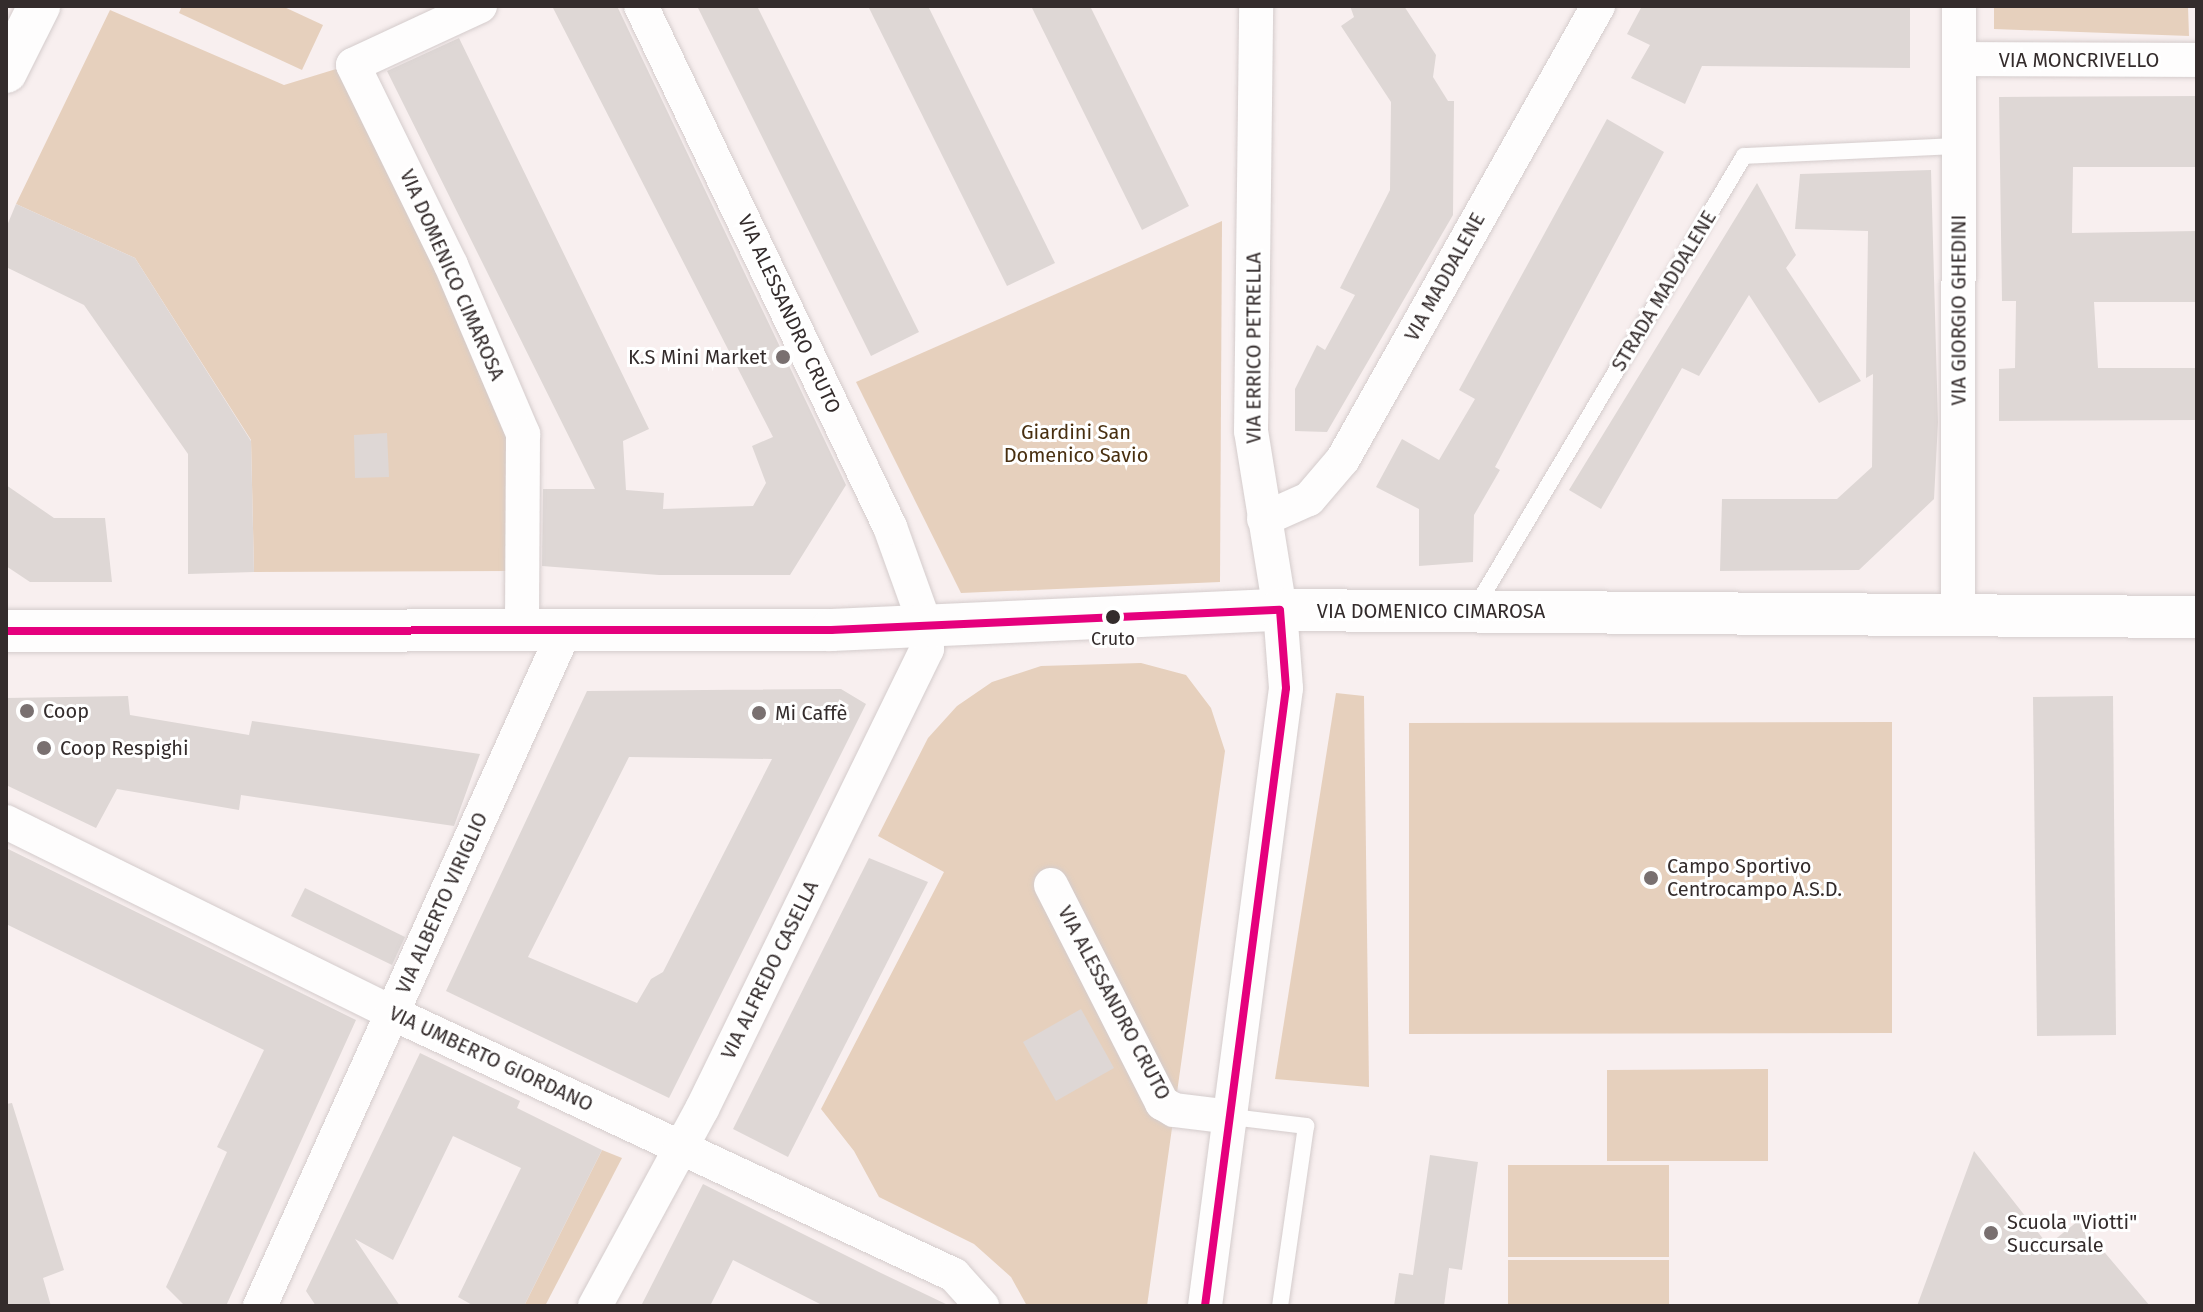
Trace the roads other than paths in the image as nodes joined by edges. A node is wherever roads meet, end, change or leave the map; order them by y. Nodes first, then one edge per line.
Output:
1 (39, 6) edge
2 (480, 6) edge
3 (641, 6) edge
4 (1256, 6) edge
5 (1598, 6) edge
6 (1959, 6) edge
7 (1961, 59) junction
8 (2197, 60) edge
9 (6, 72) edge
10 (1959, 146) junction
11 (1264, 519) junction
12 (1280, 610) junction
13 (1473, 611) junction
14 (1958, 614) junction
15 (2197, 617) edge
16 (926, 627) junction
17 (565, 630) junction
18 (6, 631) edge
19 (522, 632) junction
20 (6, 822) edge
21 (1051, 885) dead end
22 (392, 1013) junction
23 (1232, 1117) junction
24 (681, 1148) junction
25 (979, 1301) edge
26 (260, 1306) edge
27 (595, 1306) edge
28 (1205, 1306) edge
29 (1280, 1306) edge

1 - 9 street
2 - 19 street, VIA DOMENICO CIMAROSA
3 - 16 street, VIA ALESSANDRO CRUTO
4 - 11 street, VIA ERRICO PETRELLA
5 - 11 street, VIA MADDALENE
6 - 7 street, VIA GIORGIO GHEDINI
7 - 8 street, VIA MONCRIVELLO
7 - 10 street, VIA GIORGIO GHEDINI
10 - 13 lane, STRADA MADDALENE
10 - 14 street, VIA GIORGIO GHEDINI
11 - 12 street, VIA ERRICO PETRELLA
12 - 13 street, VIA DOMENICO CIMAROSA
12 - 16 street, VIA DOMENICO CIMAROSA
12 - 23 street, VIA ERRICO PETRELLA
13 - 14 street, VIA DOMENICO CIMAROSA
14 - 15 street, VIA DOMENICO CIMAROSA
16 - 17 street, VIA DOMENICO CIMAROSA
16 - 24 street, VIA ALFREDO CASELLA
17 - 19 street, VIA DOMENICO CIMAROSA
17 - 22 street, VIA ALBERTO VIRIGLIO
18 - 19 street, VIA DOMENICO CIMAROSA
20 - 22 street, VIA UMBERTO GIORDANO
21 - 23 street, VIA ALESSANDRO CRUTO
22 - 24 street, VIA UMBERTO GIORDANO
22 - 26 street, VIA ALBERTO VIRIGLIO
23 - 28 street, VIA ERRICO PETRELLA
23 - 29 lane
24 - 25 street, VIA UMBERTO GIORDANO
24 - 27 street, VIA ALFREDO CASELLA

